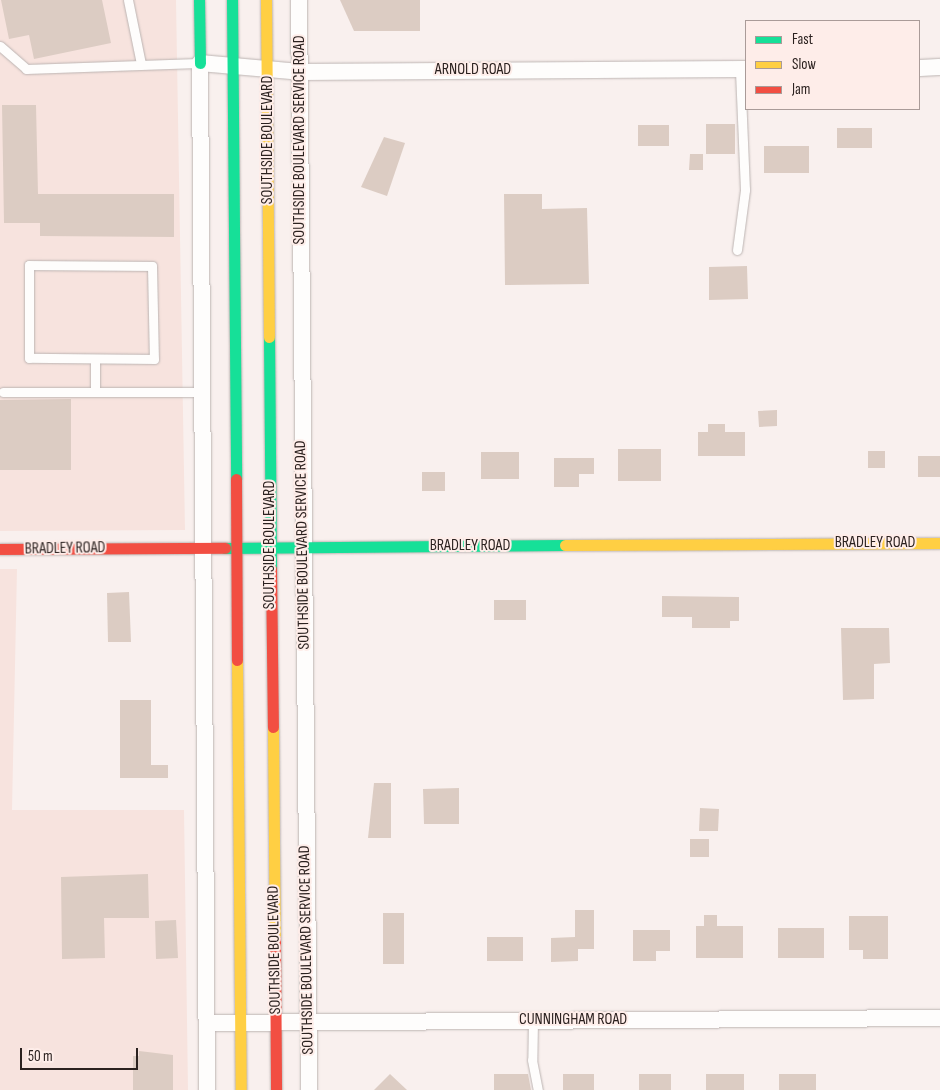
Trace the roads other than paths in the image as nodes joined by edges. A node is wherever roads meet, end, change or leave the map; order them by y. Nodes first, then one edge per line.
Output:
1 (128, 0) edge
2 (199, 0) edge
3 (232, 0) edge
4 (266, 0) edge
5 (299, 0) edge
6 (0, 46) edge
7 (200, 63) junction
8 (141, 64) junction
9 (233, 66) junction
10 (940, 67) edge
11 (743, 68) edge
12 (920, 68) edge
13 (267, 69) junction
14 (300, 72) junction
15 (737, 250) dead end
16 (95, 359) junction
17 (3, 392) dead end
18 (95, 392) junction
19 (202, 392) junction
20 (940, 543) edge
21 (204, 547) junction
22 (237, 547) junction
23 (270, 547) junction
24 (303, 547) junction
25 (0, 549) edge
26 (940, 1018) edge
27 (533, 1021) junction
28 (240, 1022) junction
29 (275, 1022) junction
30 (308, 1022) junction
31 (207, 1023) junction
32 (207, 1090) edge
33 (241, 1090) edge
34 (276, 1090) edge
35 (309, 1090) edge
36 (538, 1090) edge

1 - 8 lane
2 - 7 main road
3 - 9 main road, SOUTHSIDE BOULEVARD
4 - 13 main road, SOUTHSIDE BOULEVARD
5 - 14 street, SOUTHSIDE BOULEVARD SERVICE ROAD
6 - 8 lane
7 - 8 lane
7 - 9 street, ARNOLD ROAD
7 - 19 street
9 - 13 street, ARNOLD ROAD
9 - 22 main road, SOUTHSIDE BOULEVARD
10 - 12 street
11 - 14 street, ARNOLD ROAD
11 - 15 lane
13 - 14 street, ARNOLD ROAD
13 - 23 main road, SOUTHSIDE BOULEVARD
14 - 24 street, SOUTHSIDE BOULEVARD SERVICE ROAD
16 - 16 lane
16 - 18 lane
17 - 18 lane
18 - 19 lane
19 - 21 street
20 - 24 main road, BRADLEY ROAD
21 - 22 main road, BRADLEY ROAD
21 - 25 main road, BRADLEY ROAD
21 - 31 street
22 - 23 main road, BRADLEY ROAD
22 - 28 main road, SOUTHSIDE BOULEVARD
23 - 24 main road, BRADLEY ROAD
23 - 29 main road, SOUTHSIDE BOULEVARD
24 - 30 street, SOUTHSIDE BOULEVARD SERVICE ROAD
26 - 27 street, CUNNINGHAM ROAD
27 - 30 street, CUNNINGHAM ROAD
27 - 36 lane
28 - 29 street, CUNNINGHAM ROAD
28 - 31 street, CUNNINGHAM ROAD
28 - 33 main road, SOUTHSIDE BOULEVARD
29 - 30 street, CUNNINGHAM ROAD
29 - 34 main road, SOUTHSIDE BOULEVARD
30 - 35 street, SOUTHSIDE BOULEVARD SERVICE ROAD
31 - 32 street

